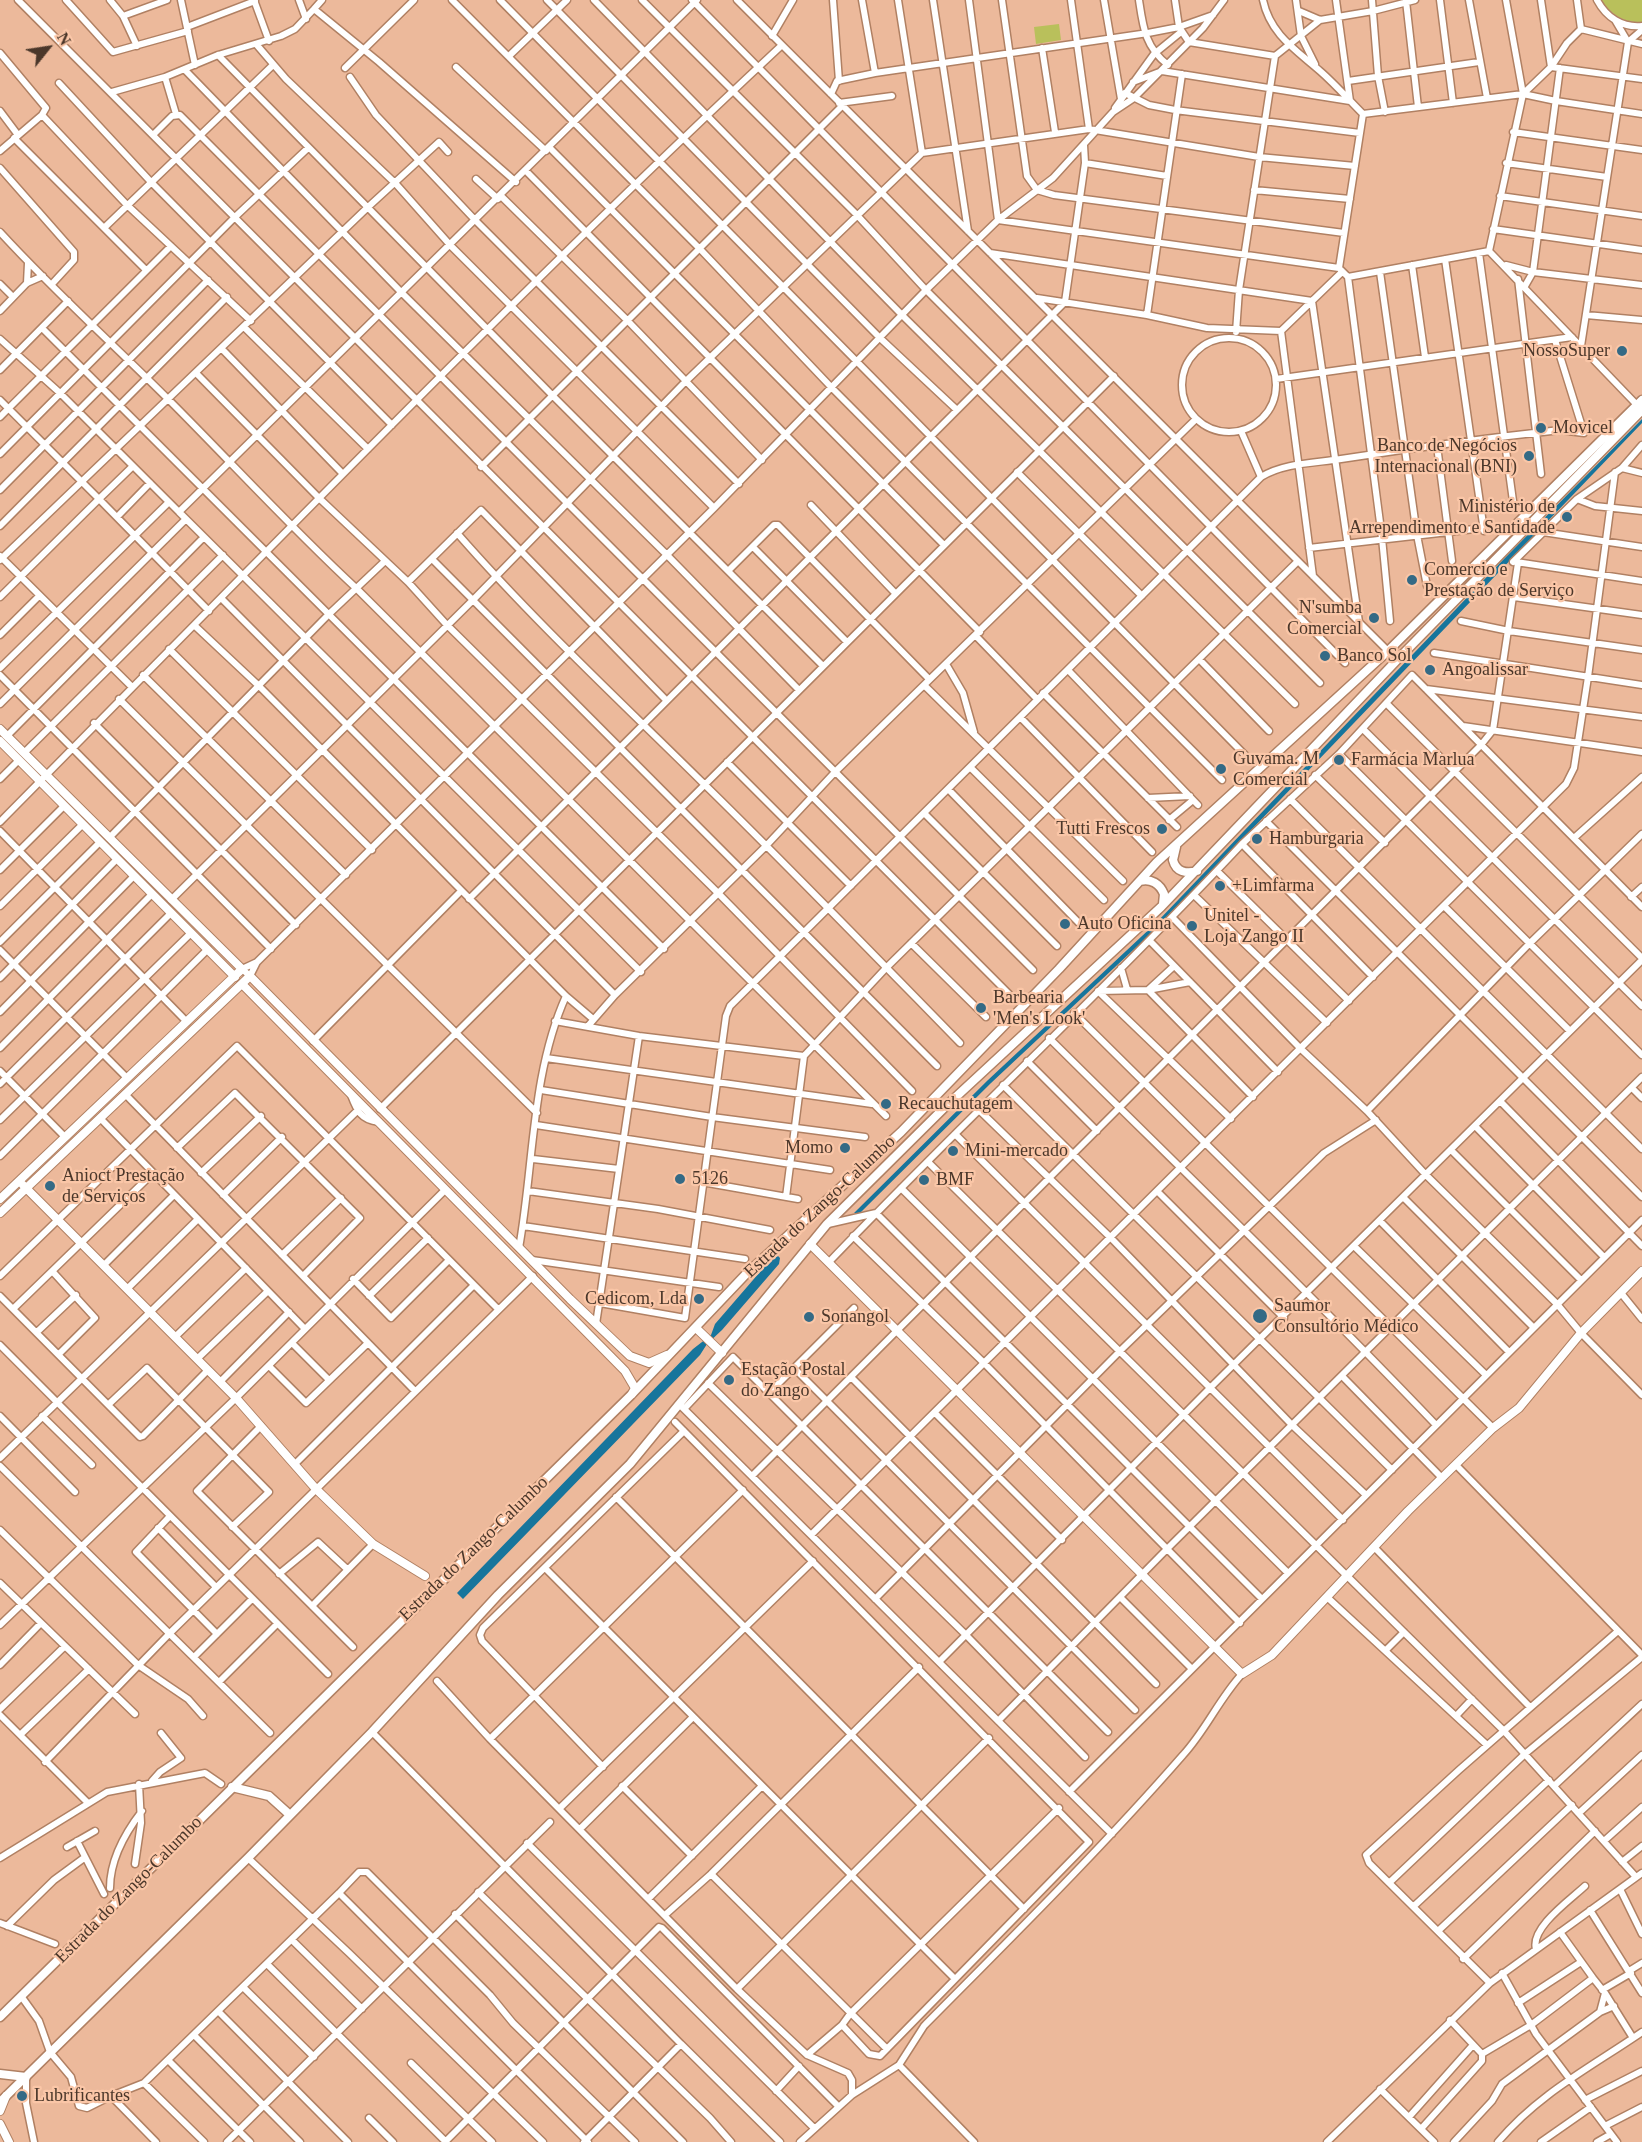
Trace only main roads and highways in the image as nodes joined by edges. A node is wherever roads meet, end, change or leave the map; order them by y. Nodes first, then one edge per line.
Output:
1 (1640, 405) edge
2 (1177, 844) junction
3 (1200, 868) junction
4 (1140, 881) junction
5 (1161, 907) junction
6 (232, 1787) junction
7 (290, 1815) junction
8 (0, 2017) edge
9 (0, 2074) edge
10 (26, 2077) junction
11 (3, 2099) edge

1 - 2 main road, Estrada do Zango-Calumbo
1 - 3 main road, Estrada do Zango-Calumbo
2 - 3 main road
2 - 4 main road, Estrada do Zango-Calumbo
3 - 5 main road, Estrada do Zango-Calumbo
4 - 5 main road
4 - 6 main road, Estrada do Zango-Calumbo
5 - 7 main road, Estrada do Zango-Calumbo
6 - 7 main road
6 - 8 main road, Estrada do Zango-Calumbo
7 - 10 main road, Estrada do Zango-Calumbo
9 - 10 main road
10 - 11 main road, Estrada do Zango-Calumbo

